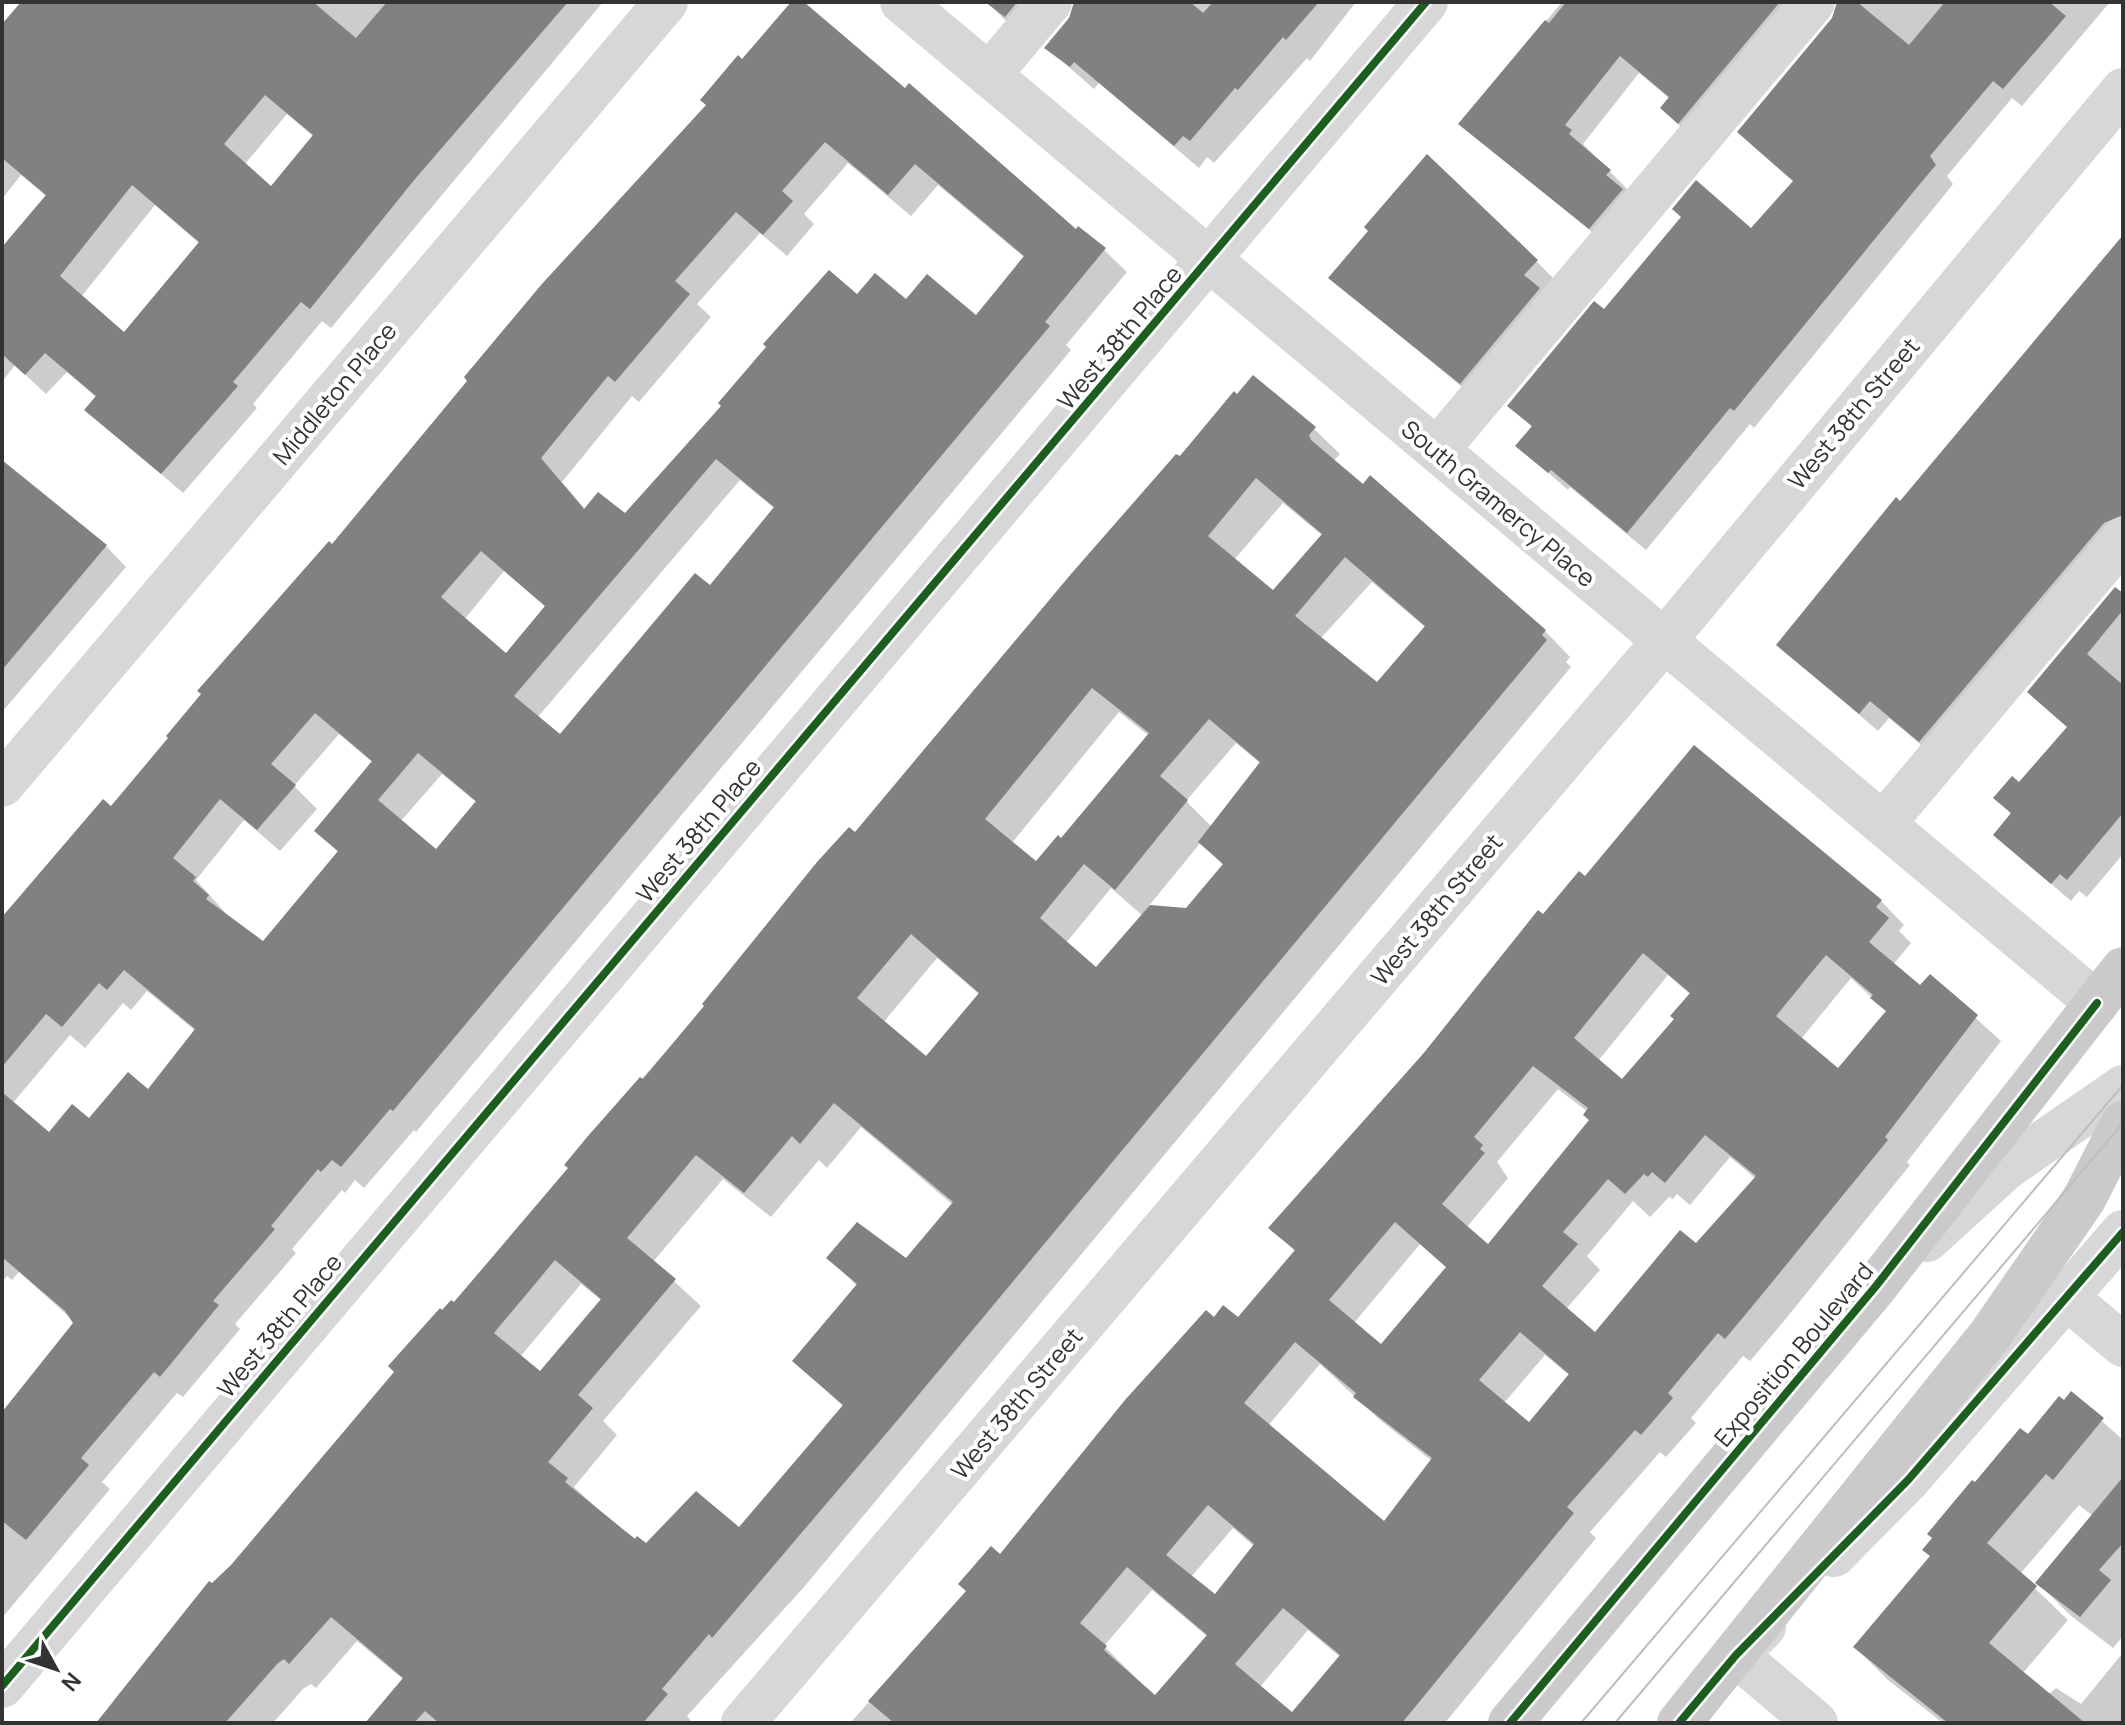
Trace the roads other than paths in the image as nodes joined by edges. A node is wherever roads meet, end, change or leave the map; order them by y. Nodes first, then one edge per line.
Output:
1 (666, 2) edge
2 (902, 2) edge
3 (1050, 2) edge
4 (1426, 2) edge
5 (1813, 2) edge
6 (989, 75) junction
7 (2123, 90) edge
8 (1210, 261) junction
9 (1437, 450) junction
10 (2123, 539) edge
11 (1664, 641) junction
12 (2, 785) edge
13 (1883, 824) junction
14 (2123, 969) edge
15 (2097, 1003) junction
16 (2123, 1087) edge
17 (2123, 1123) edge
18 (2123, 1232) edge
19 (1876, 1286) junction
20 (2066, 1297) junction
21 (2123, 1345) edge
22 (1736, 1655) junction
23 (2, 1686) edge
24 (743, 1723) edge
25 (1510, 1723) edge
26 (1679, 1723) edge
27 (1816, 1723) edge

1 - 12 street, Middleton Place
2 - 6 street, South Gramercy Place
3 - 6 street
4 - 8 street, West 38th Place
5 - 9 street
6 - 8 street, South Gramercy Place
7 - 11 street, West 38th Street
8 - 9 street, South Gramercy Place
8 - 23 street, West 38th Place
9 - 11 street, South Gramercy Place
10 - 13 street
11 - 13 street, South Gramercy Place
11 - 24 street, West 38th Street
13 - 15 street, South Gramercy Place
14 - 15 main road, Exposition Boulevard
15 - 19 main road, Exposition Boulevard
16 - 19 street, Exposition Boulevard
17 - 22 main road
18 - 20 street
19 - 25 main road, Exposition Boulevard
20 - 21 street
20 - 22 street
22 - 26 main road
22 - 27 street

